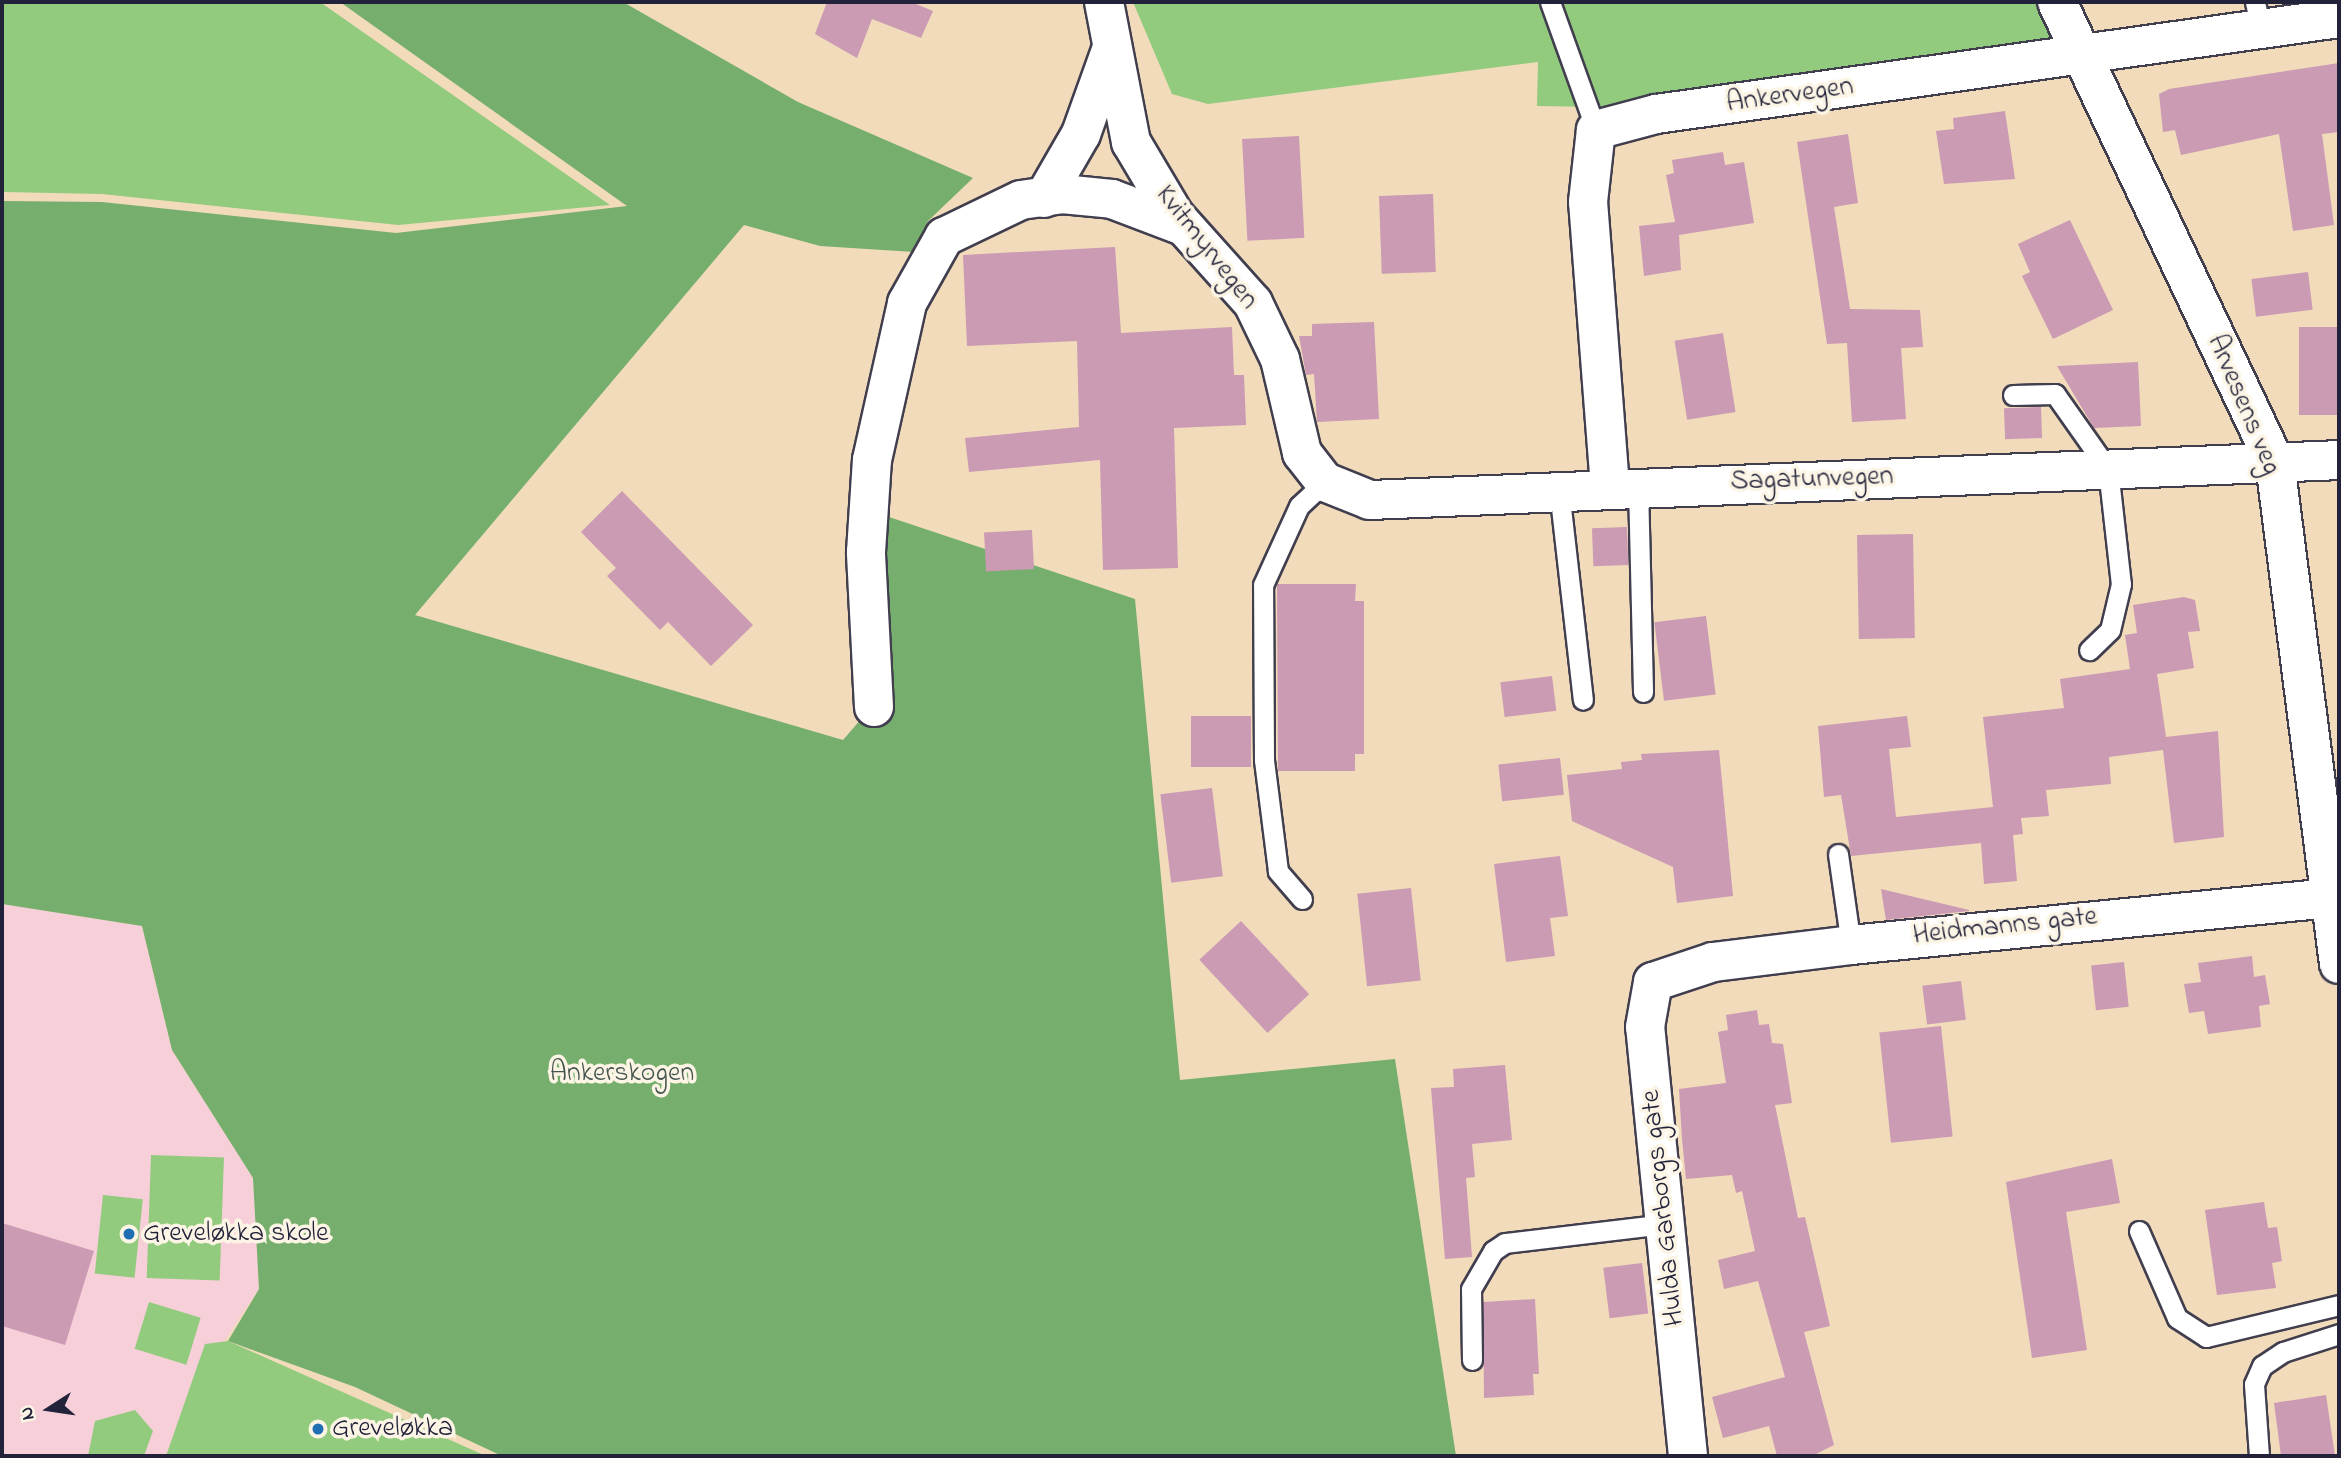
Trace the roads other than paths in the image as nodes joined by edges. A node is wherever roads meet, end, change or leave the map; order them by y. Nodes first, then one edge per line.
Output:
1 (1104, 2) edge
2 (1550, 2) edge
3 (2057, 2) edge
4 (2258, 16) edge
5 (2339, 18) edge
6 (1112, 48) junction
7 (2083, 56) junction
8 (1596, 130) junction
9 (1044, 198) junction
10 (1183, 226) junction
11 (2013, 395) dead end
12 (1302, 453) joint
13 (2339, 460) edge
14 (2275, 463) junction
15 (2108, 469) junction
16 (1325, 482) junction
17 (1624, 487) junction
18 (1559, 490) junction
19 (2089, 650) dead end
20 (1643, 692) dead end
21 (1583, 700) dead end
22 (874, 706) dead end
23 (1838, 855) dead end
24 (2335, 898) edge
25 (1302, 899) dead end
26 (1851, 945) junction
27 (2339, 964) edge
28 (1672, 971) joint
29 (1665, 1224) junction
30 (2140, 1231) dead end
31 (2339, 1305) edge
32 (2339, 1334) edge
33 (1472, 1360) dead end
34 (1688, 1456) edge
35 (2259, 1456) edge

1 - 6 street, Kvitmyrvegen
2 - 8 lane
3 - 7 street, Arvesens veg
4 - 5 street, Ankervegen
4 - 7 street, Ankervegen
6 - 9 street
6 - 10 street, Kvitmyrvegen
7 - 8 street, Ankervegen
7 - 14 street, Arvesens veg
8 - 17 street
9 - 10 street
9 - 22 street
10 - 12 street, Kvitmyrvegen
11 - 15 lane
12 - 16 street, Sagatunvegen
13 - 14 street, Sagatunvegen
14 - 15 street, Sagatunvegen
14 - 24 street, Arvesens veg
15 - 17 street, Sagatunvegen
15 - 19 lane
16 - 18 street, Sagatunvegen
16 - 25 lane
17 - 18 street, Sagatunvegen
17 - 20 lane
18 - 21 lane
23 - 26 lane
24 - 26 street, Heidmanns gate
24 - 27 street, Arvesens veg
26 - 28 street, Heidmanns gate
28 - 29 street, Hulda Garborgs gate
29 - 33 lane
29 - 34 street, Hulda Garborgs gate
30 - 31 lane
32 - 35 lane

